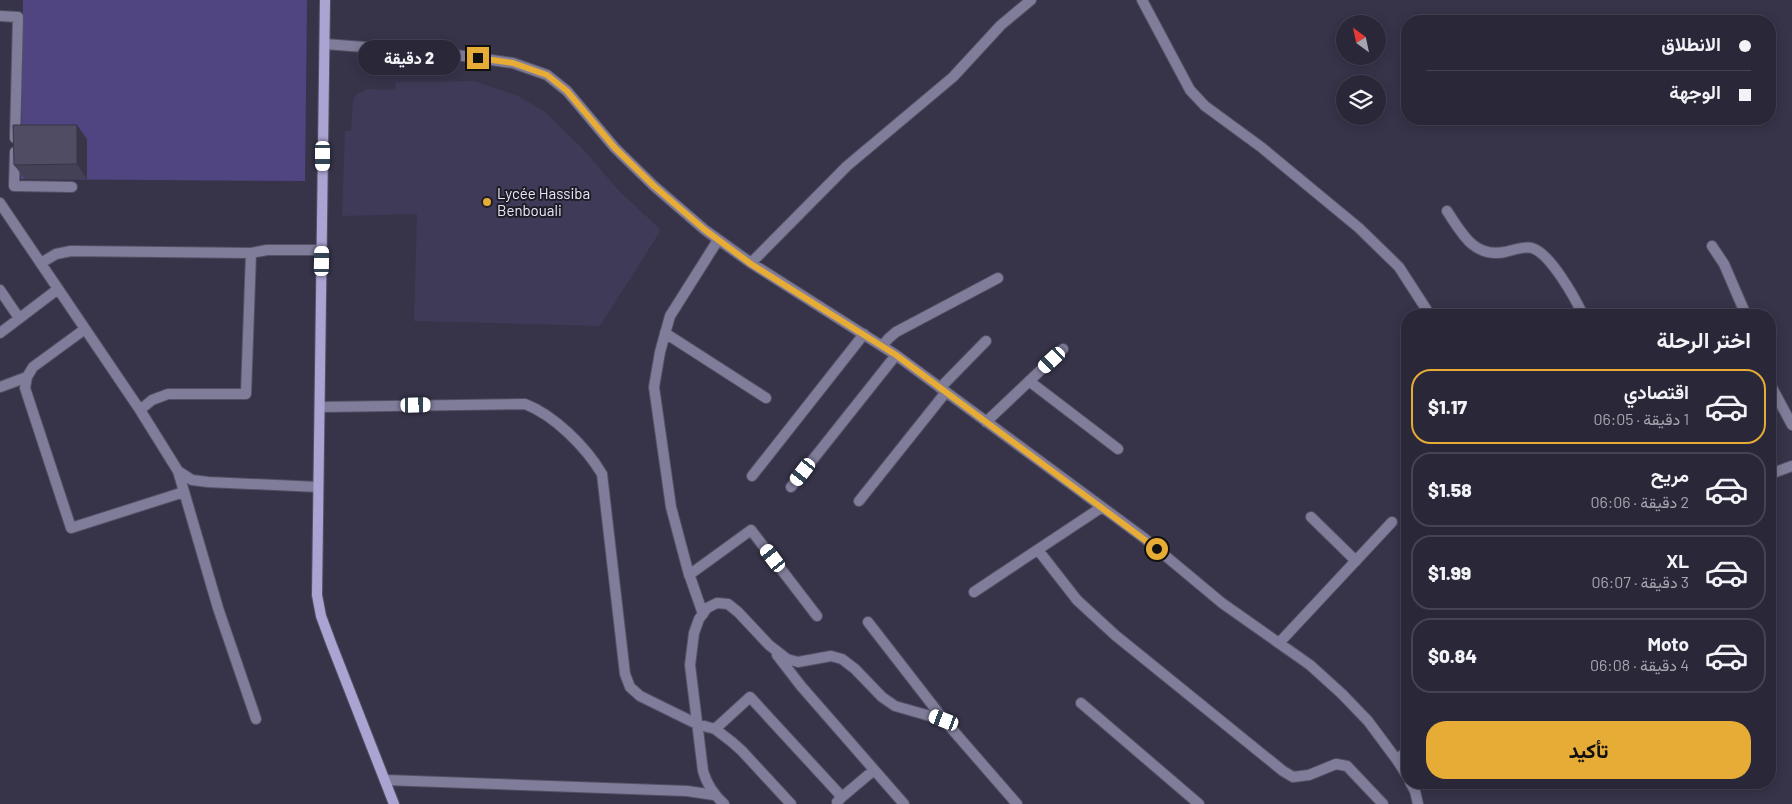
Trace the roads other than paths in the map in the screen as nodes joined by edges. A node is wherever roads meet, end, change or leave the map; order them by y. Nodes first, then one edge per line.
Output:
1 (325, 0) edge
2 (1031, 0) edge
3 (1142, 0) edge
4 (0, 16) edge
5 (325, 44) junction
6 (72, 187) dead end
7 (0, 203) edge
8 (1447, 211) dead end
9 (718, 240) junction
10 (1712, 246) dead end
11 (322, 250) junction
12 (251, 253) junction
13 (41, 263) junction
14 (751, 264) junction
15 (998, 278) dead end
16 (58, 289) junction
17 (0, 290) edge
18 (1426, 309) edge
19 (1579, 309) edge
20 (1743, 309) edge
21 (20, 318) junction
22 (85, 330) junction
23 (0, 333) edge
24 (665, 333) junction
25 (864, 334) junction
26 (986, 341) dead end
27 (882, 346) junction
28 (1063, 349) dead end
29 (896, 355) junction
30 (27, 378) junction
31 (1029, 381) junction
32 (0, 387) edge
33 (943, 390) junction
34 (1776, 395) edge
35 (766, 398) dead end
36 (320, 407) junction
37 (140, 410) junction
38 (986, 422) junction
39 (1792, 425) edge
40 (1118, 449) dead end
41 (1792, 466) edge
42 (178, 471) junction
43 (1776, 472) edge
44 (752, 476) dead end
45 (318, 487) junction
46 (791, 487) dead end
47 (184, 492) junction
48 (859, 501) dead end
49 (1102, 507) junction
50 (1311, 517) dead end
51 (1392, 522) dead end
52 (1038, 550) junction
53 (1356, 561) junction
54 (689, 575) junction
55 (974, 592) dead end
56 (703, 614) junction
57 (816, 616) dead end
58 (868, 622) dead end
59 (1279, 643) junction
60 (769, 645) junction
61 (1081, 703) dead end
62 (256, 719) dead end
63 (944, 720) junction
64 (697, 724) junction
65 (715, 729) junction
66 (1401, 756) edge
67 (1397, 760) junction
68 (1401, 767) edge
69 (874, 770) junction
70 (385, 780) junction
71 (1414, 789) edge
72 (714, 795) junction
73 (840, 801) edge
74 (1420, 802) edge
75 (394, 804) edge
76 (724, 804) edge
77 (791, 804) edge
78 (904, 804) edge
79 (1017, 804) edge
80 (1199, 804) edge
81 (1383, 804) edge

1 - 5 street
2 - 14 street
3 - 18 street
4 - 6 street
5 - 9 street
5 - 11 street
7 - 13 street
8 - 19 street
9 - 14 street
9 - 24 street
10 - 20 street
11 - 12 street
11 - 36 street
12 - 13 street
12 - 37 street
13 - 16 street
14 - 25 street
15 - 27 street
16 - 21 street
16 - 22 street
17 - 21 street
21 - 23 street
22 - 30 street
22 - 37 street
24 - 35 street
24 - 54 street
25 - 27 street
25 - 44 street
26 - 33 street
27 - 29 street
28 - 31 street
29 - 33 street
29 - 46 street
30 - 32 street
30 - 47 street
31 - 38 street
31 - 40 street
33 - 38 street
33 - 48 street
34 - 39 street
36 - 45 street
36 - 64 street
37 - 42 street
38 - 49 street
41 - 43 street
42 - 45 street
42 - 47 street
45 - 70 street
47 - 62 street
49 - 52 street
49 - 59 street
50 - 53 street
51 - 53 street
52 - 55 street
52 - 81 street
53 - 59 street
54 - 56 street
54 - 57 street
56 - 60 street
56 - 64 street
58 - 63 street
59 - 67 street
60 - 63 street
60 - 69 street
61 - 80 street
63 - 79 street
64 - 65 street
64 - 72 street
65 - 73 street
65 - 77 street
66 - 67 street
67 - 68 street
69 - 73 street
69 - 78 street
70 - 72 street
70 - 75 street
71 - 74 street
72 - 76 street

